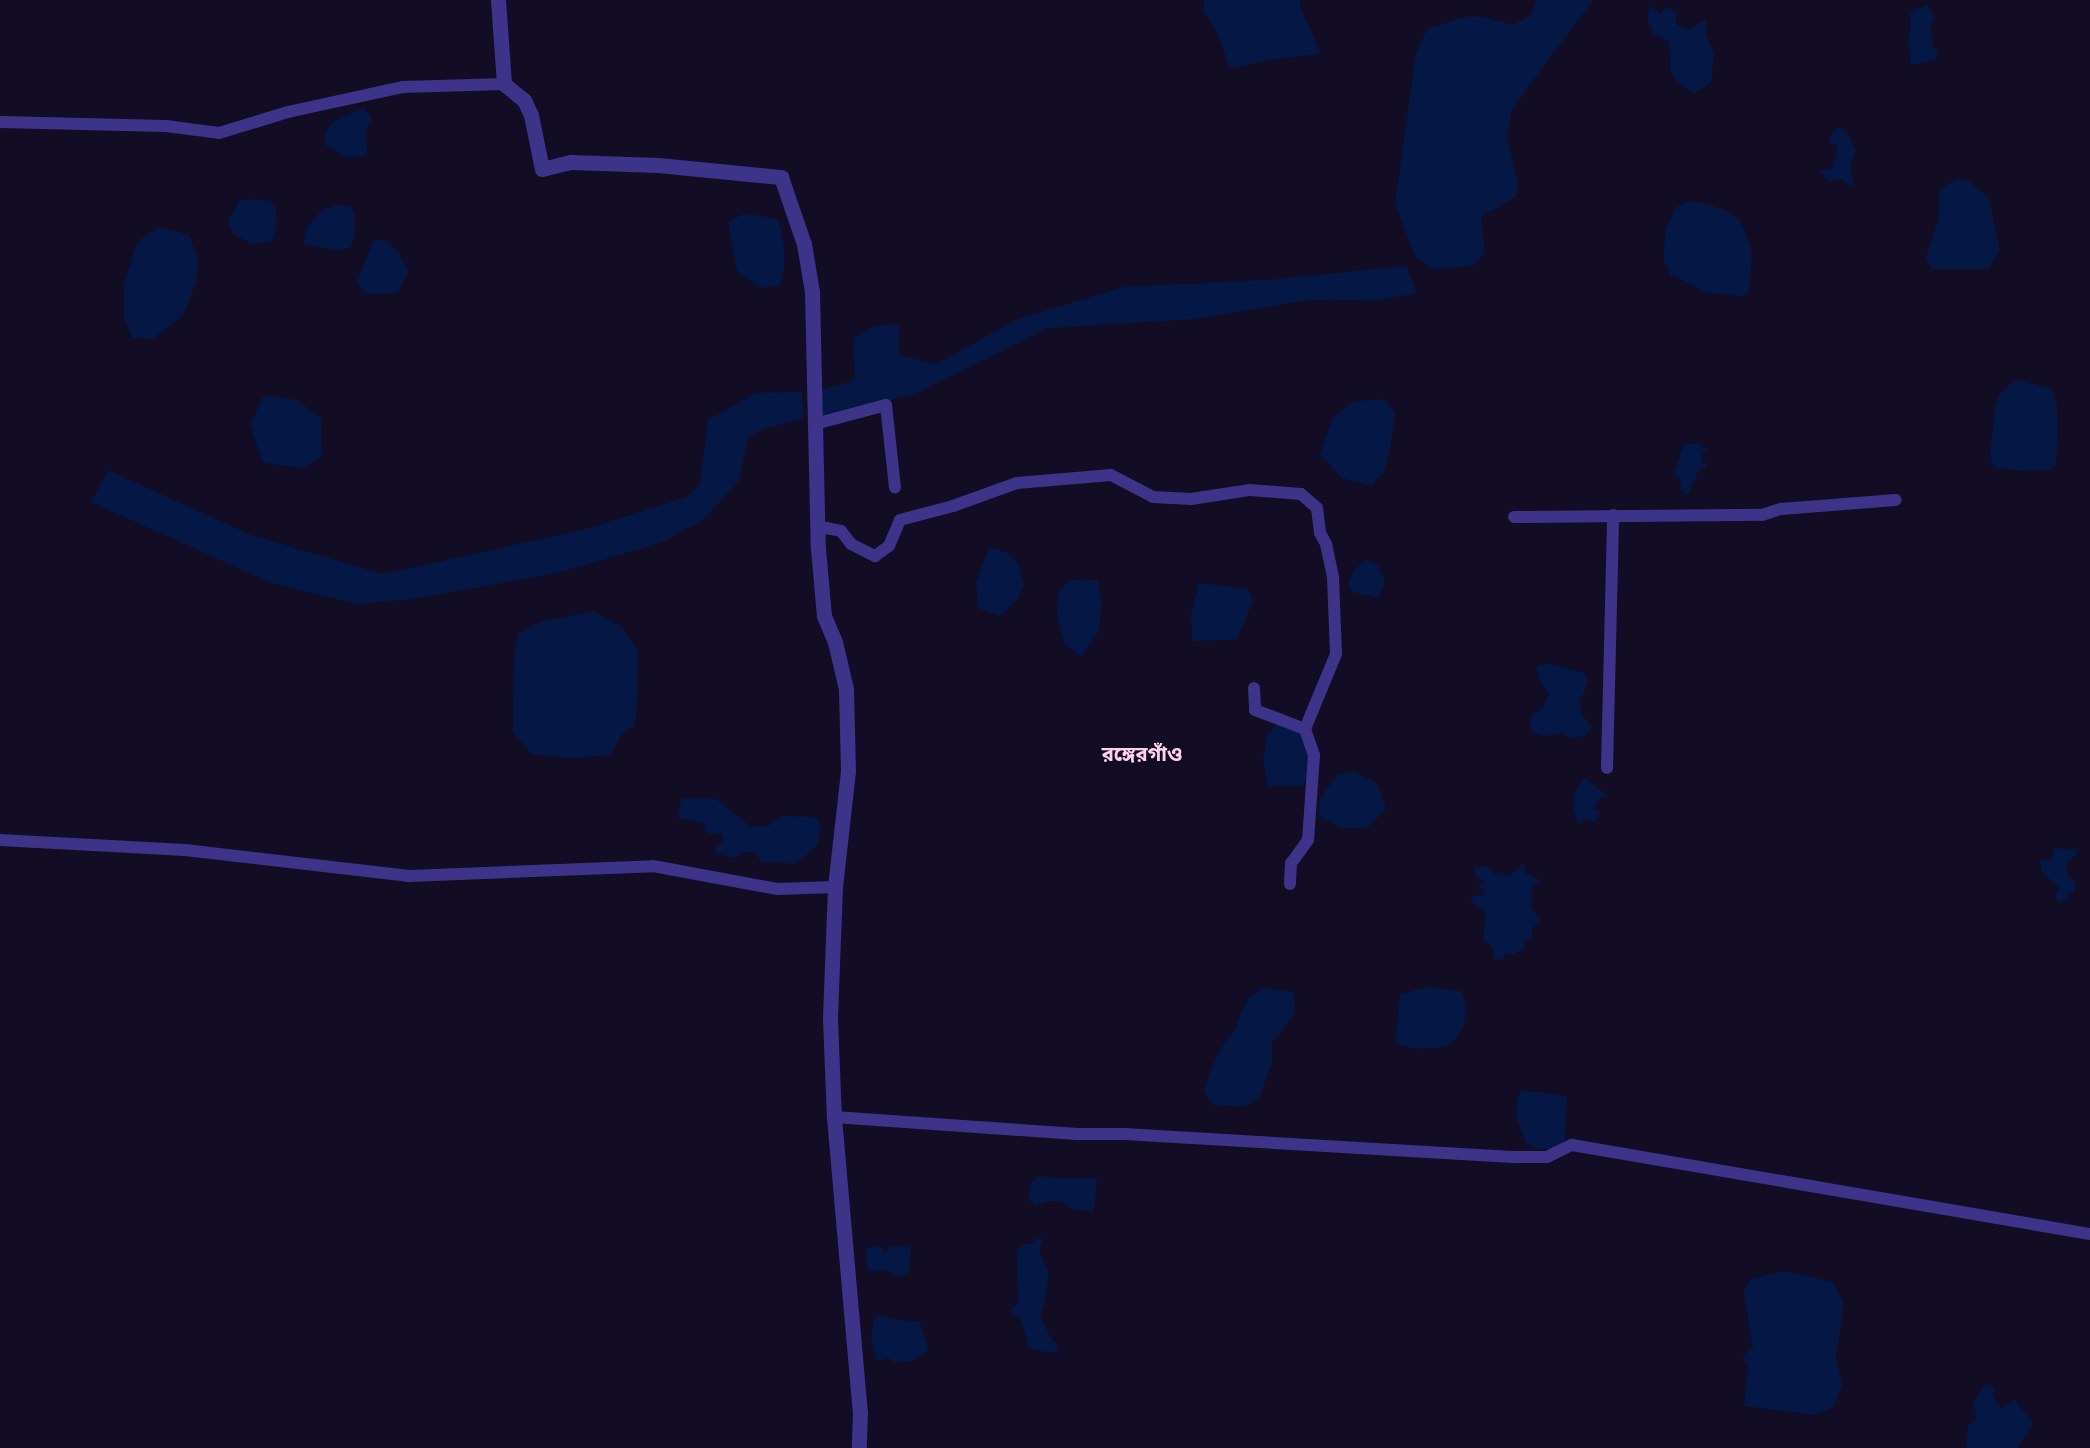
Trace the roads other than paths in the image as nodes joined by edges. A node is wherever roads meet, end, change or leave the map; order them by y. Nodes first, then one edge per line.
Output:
1 (498, 0) edge
2 (504, 84) junction
3 (0, 122) edge
4 (815, 424) junction
5 (895, 488) dead end
6 (1896, 500) dead end
7 (1613, 515) junction
8 (1514, 516) dead end
9 (818, 531) junction
10 (1254, 688) dead end
11 (1305, 729) junction
12 (1607, 768) dead end
13 (0, 840) edge
14 (1290, 884) dead end
15 (835, 887) junction
16 (834, 1117) junction
17 (2090, 1234) edge
18 (860, 1448) edge

1 - 2 street
2 - 3 street
2 - 4 street
4 - 5 street
4 - 9 street
6 - 7 street
7 - 8 street
7 - 12 street
9 - 11 street
9 - 15 street
10 - 11 street
11 - 14 street
13 - 15 street
15 - 16 street
16 - 17 street
16 - 18 street

